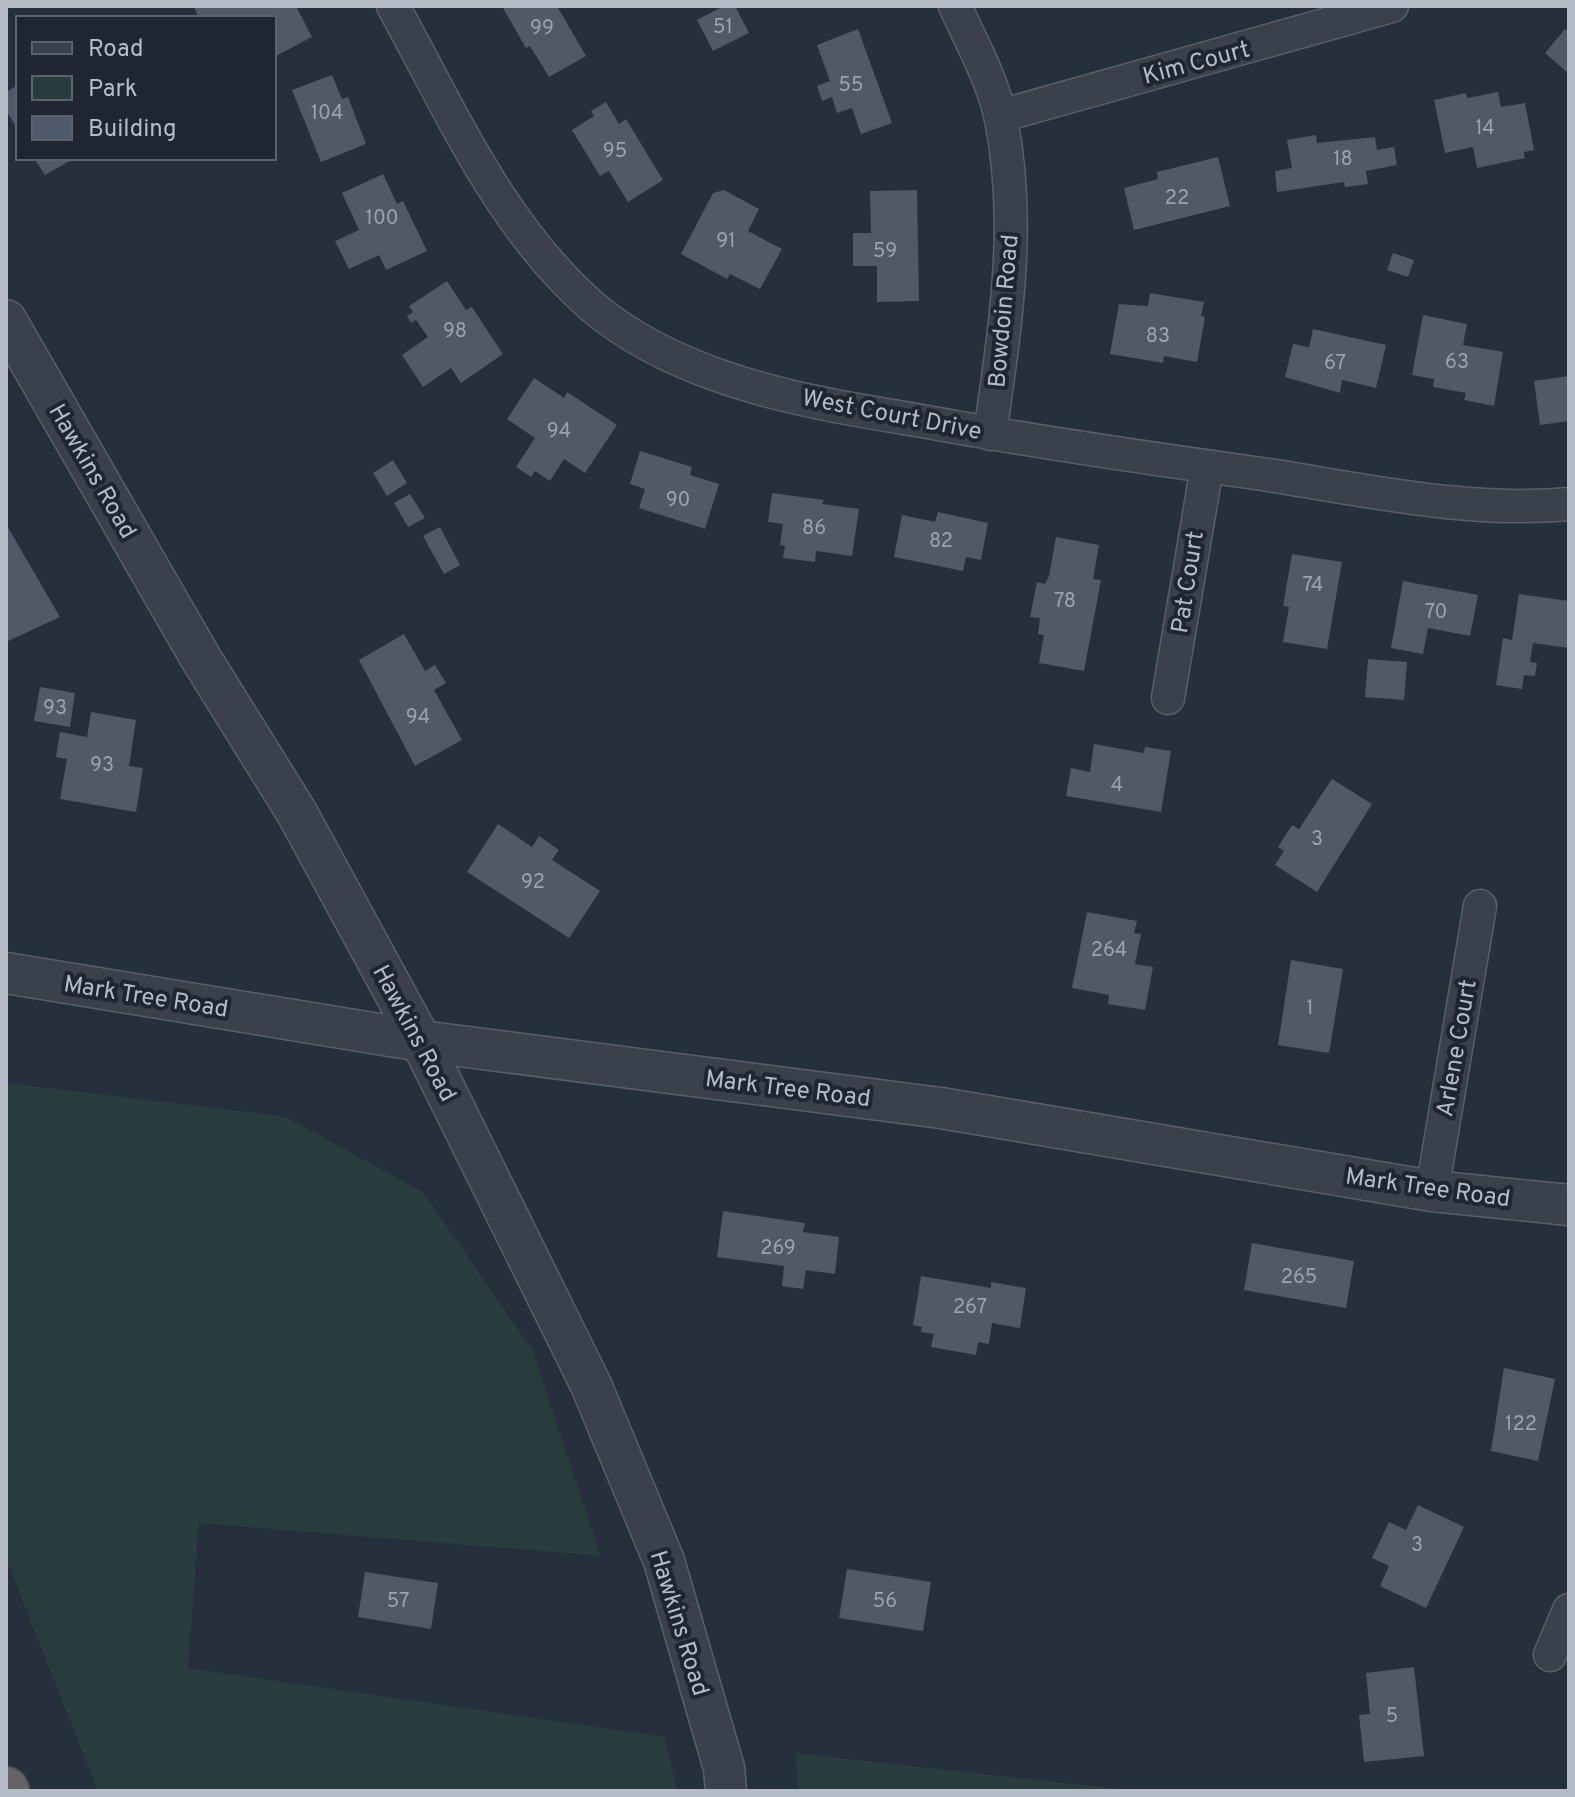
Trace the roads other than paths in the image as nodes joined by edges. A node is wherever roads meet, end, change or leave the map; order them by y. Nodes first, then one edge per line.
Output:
1 (393, 6) edge
2 (955, 6) edge
3 (1392, 6) edge
4 (1000, 116) junction
5 (6, 320) edge
6 (990, 434) junction
7 (1207, 467) junction
8 (1569, 504) edge
9 (1168, 698) dead end
10 (1480, 906) dead end
11 (6, 973) edge
12 (421, 1041) junction
13 (1432, 1191) junction
14 (1569, 1205) edge
15 (1569, 1610) edge
16 (1550, 1655) dead end
17 (726, 1791) edge

1 - 6 street, West Court Drive
2 - 4 street, Bowdoin Road
3 - 4 street, Kim Court
4 - 6 street, Bowdoin Road
5 - 12 street, Hawkins Road
6 - 7 street, West Court Drive
7 - 8 street, West Court Drive
7 - 9 street, Pat Court
10 - 13 street, Arlene Court
11 - 12 street, Mark Tree Road
12 - 13 street, Mark Tree Road
12 - 17 street, Hawkins Road
13 - 14 street, Mark Tree Road
15 - 16 street

